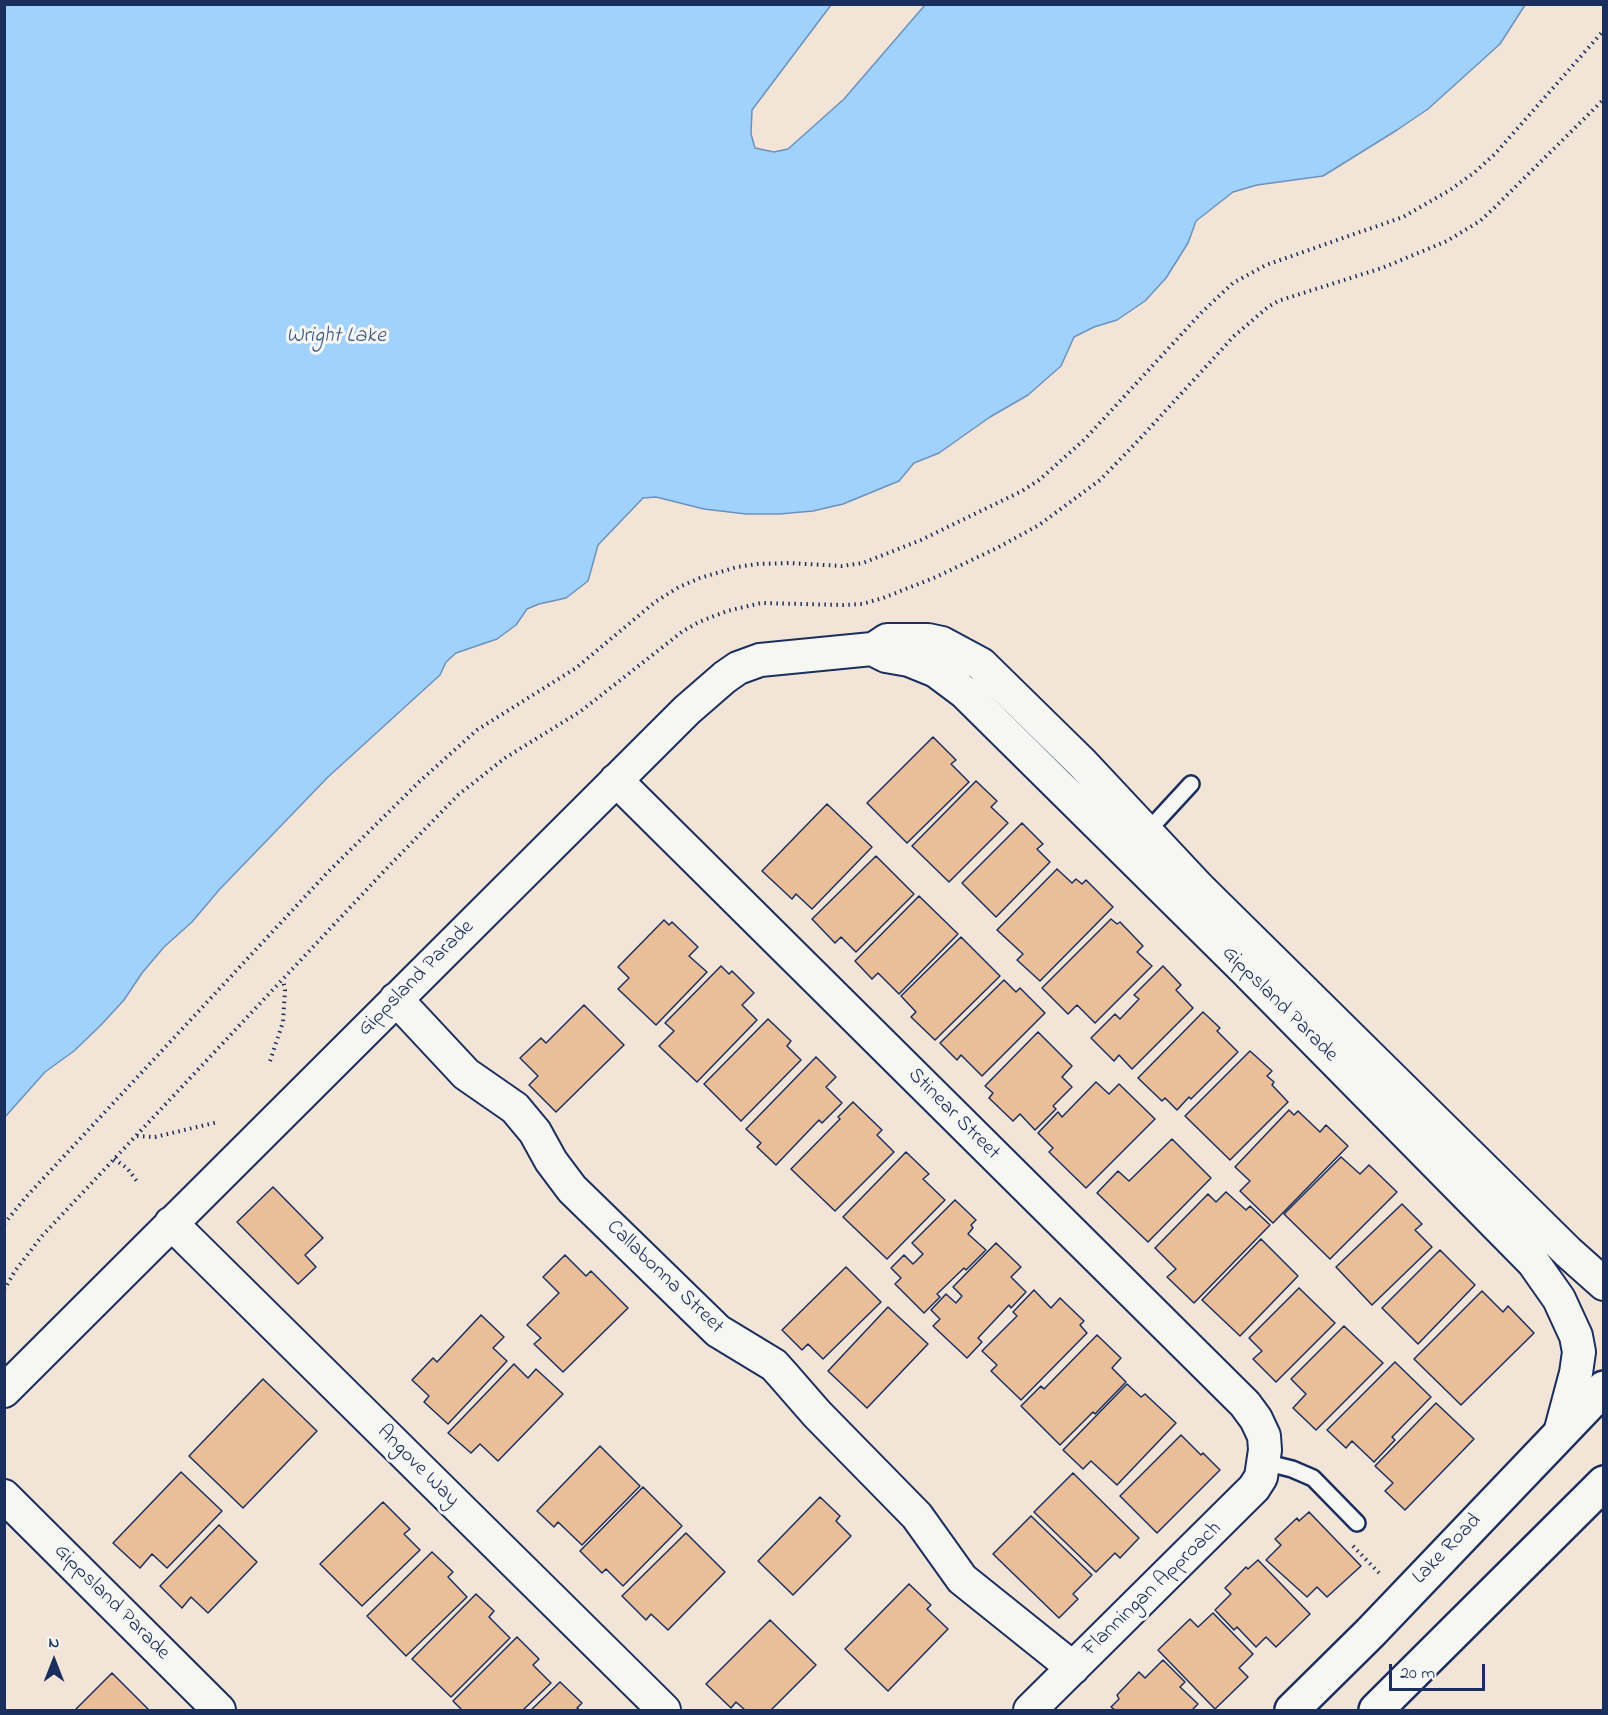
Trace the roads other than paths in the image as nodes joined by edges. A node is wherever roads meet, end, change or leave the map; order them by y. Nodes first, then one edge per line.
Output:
1 (616, 780) junction
2 (1191, 784) dead end
3 (1137, 842) junction
4 (396, 999) junction
5 (171, 1223) junction
6 (1604, 1284) edge
7 (4, 1391) edge
8 (1599, 1396) edge
9 (1560, 1433) junction
10 (1264, 1462) junction
11 (1604, 1483) edge
12 (4, 1496) edge
13 (1357, 1523) dead end
14 (1073, 1668) junction
15 (219, 1710) edge
16 (664, 1710) edge
17 (1030, 1710) edge
18 (1292, 1710) edge
19 (1376, 1710) edge

1 - 3 street, Gippsland Parade
1 - 4 street, Gippsland Parade
1 - 10 street, Stinear Street
2 - 3 lane
3 - 6 street, Gippsland Parade
3 - 9 street, Gippsland Parade
4 - 5 street, Gippsland Parade
4 - 14 street, Callabonna Street
5 - 7 street, Gippsland Parade
5 - 16 street, Angove Way
8 - 9 main road, Lake Road
9 - 18 main road, Lake Road
10 - 13 lane
10 - 14 street, Flanningan Approach
11 - 19 main road
12 - 15 street, Gippsland Parade
14 - 17 street, Flanningan Approach

